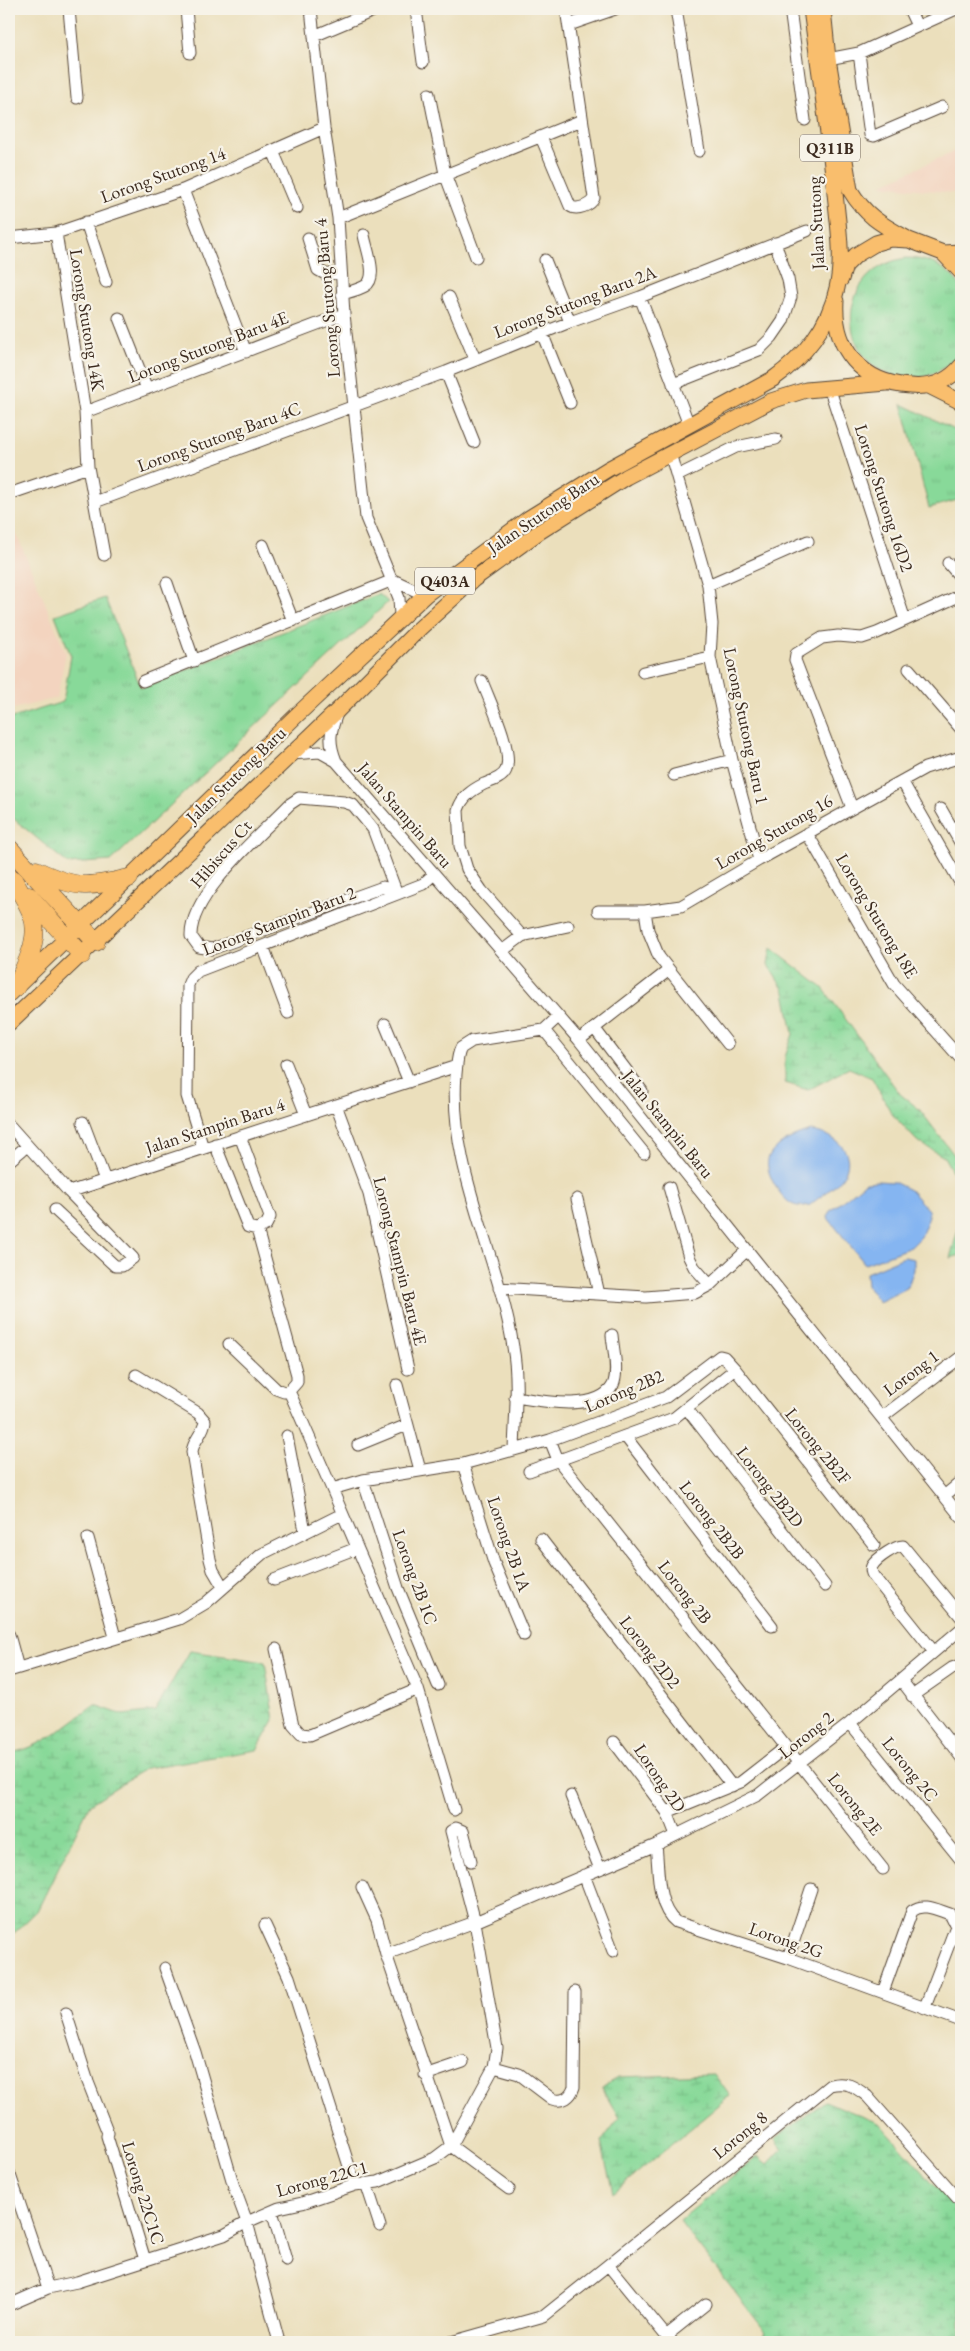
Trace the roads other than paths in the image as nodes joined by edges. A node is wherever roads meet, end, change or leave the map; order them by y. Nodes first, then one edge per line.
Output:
1 (69, 9) edge
2 (186, 9) edge
3 (311, 9) edge
4 (378, 9) edge
5 (416, 9) edge
6 (566, 9) edge
7 (615, 9) edge
8 (676, 9) edge
9 (790, 9) edge
10 (811, 9) edge
11 (823, 9) edge
12 (909, 9) edge
13 (956, 9) edge
14 (569, 25) junction
15 (917, 26) junction
16 (314, 36) junction
17 (190, 53) dead end
18 (859, 53) junction
19 (828, 59) junction
20 (423, 62) dead end
21 (428, 94) dead end
22 (77, 98) dead end
23 (942, 107) dead end
24 (582, 120) junction
25 (805, 120) dead end
26 (324, 128) junction
27 (541, 137) junction
28 (272, 151) junction
29 (699, 151) dead end
30 (445, 174) junction
31 (183, 190) junction
32 (297, 208) dead end
33 (338, 218) junction
34 (86, 222) junction
35 (807, 231) dead end
36 (56, 233) junction
37 (364, 235) dead end
38 (9, 238) edge
39 (308, 238) dead end
40 (909, 240) junction
41 (775, 243) junction
42 (961, 252) edge
43 (943, 253) junction
44 (476, 256) dead end
45 (546, 260) dead end
46 (341, 271) junction
47 (961, 272) edge
48 (106, 282) dead end
49 (837, 287) junction
50 (342, 294) junction
51 (449, 297) dead end
52 (640, 297) junction
53 (344, 314) junction
54 (119, 318) dead end
55 (570, 322) junction
56 (542, 333) junction
57 (246, 352) junction
58 (475, 359) junction
59 (961, 366) edge
60 (446, 372) junction
61 (887, 383) junction
62 (673, 384) junction
63 (830, 386) junction
64 (929, 386) junction
65 (147, 389) junction
66 (961, 402) edge
67 (570, 403) dead end
68 (355, 406) junction
69 (85, 412) junction
70 (689, 425) junction
71 (776, 439) dead end
72 (474, 442) dead end
73 (670, 454) junction
74 (88, 467) junction
75 (676, 476) junction
76 (9, 494) edge
77 (95, 502) junction
78 (808, 541) dead end
79 (263, 545) dead end
80 (104, 555) dead end
81 (948, 563) dead end
82 (961, 578) edge
83 (394, 580) junction
84 (167, 583) dead end
85 (708, 585) junction
86 (425, 595) junction
87 (961, 596) edge
88 (905, 620) junction
89 (293, 621) junction
90 (397, 622) junction
91 (710, 657) junction
92 (194, 661) junction
93 (909, 668) dead end
94 (643, 672) dead end
95 (143, 681) dead end
96 (482, 681) dead end
97 (338, 710) junction
98 (961, 729) edge
99 (291, 754) junction
100 (961, 757) edge
101 (732, 760) junction
102 (336, 761) junction
103 (674, 775) dead end
104 (902, 781) junction
105 (852, 808) junction
106 (941, 810) dead end
107 (949, 822) junction
108 (807, 833) junction
109 (932, 833) junction
110 (961, 844) edge
111 (9, 848) edge
112 (759, 860) junction
113 (28, 867) junction
114 (434, 874) junction
115 (11, 877) edge
116 (130, 878) junction
117 (961, 884) edge
118 (394, 895) junction
119 (598, 911) dead end
120 (646, 911) junction
121 (568, 926) dead end
122 (75, 931) junction
123 (522, 936) junction
124 (96, 942) junction
125 (263, 946) junction
126 (502, 951) junction
127 (82, 954) junction
128 (669, 970) junction
129 (12, 991) edge
130 (288, 1013) dead end
131 (558, 1017) junction
132 (9, 1024) edge
133 (385, 1024) dead end
134 (595, 1029) junction
135 (544, 1030) junction
136 (579, 1040) junction
137 (728, 1044) dead end
138 (961, 1059) edge
139 (286, 1064) dead end
140 (457, 1066) junction
141 (409, 1082) junction
142 (642, 1091) dead end
143 (336, 1106) junction
144 (306, 1115) junction
145 (83, 1122) dead end
146 (9, 1125) edge
147 (240, 1136) junction
148 (215, 1144) junction
149 (27, 1146) junction
150 (204, 1148) junction
151 (644, 1153) dead end
152 (9, 1161) edge
153 (105, 1180) junction
154 (670, 1187) dead end
155 (69, 1192) junction
156 (577, 1199) dead end
157 (56, 1210) dead end
158 (257, 1229) junction
159 (746, 1251) junction
160 (710, 1285) junction
161 (499, 1288) junction
162 (599, 1294) junction
163 (612, 1335) dead end
164 (229, 1344) dead end
165 (961, 1357) edge
166 (408, 1369) dead end
167 (735, 1370) junction
168 (136, 1374) dead end
169 (397, 1385) dead end
170 (289, 1391) junction
171 (515, 1397) junction
172 (687, 1409) junction
173 (882, 1417) junction
174 (407, 1425) junction
175 (287, 1436) dead end
176 (625, 1436) junction
177 (550, 1440) junction
178 (358, 1444) dead end
179 (514, 1450) junction
180 (558, 1460) junction
181 (463, 1464) junction
182 (420, 1470) junction
183 (529, 1471) dead end
184 (363, 1480) junction
185 (961, 1482) edge
186 (332, 1489) junction
187 (944, 1496) junction
188 (342, 1514) junction
189 (961, 1518) edge
190 (305, 1531) junction
191 (88, 1538) dead end
192 (541, 1539) dead end
193 (874, 1545) dead end
194 (356, 1548) junction
195 (274, 1580) dead end
196 (825, 1586) dead end
197 (222, 1587) junction
198 (961, 1617) edge
199 (772, 1626) dead end
200 (961, 1629) edge
201 (9, 1635) edge
202 (524, 1635) dead end
203 (115, 1637) junction
204 (276, 1649) dead end
205 (934, 1652) junction
206 (961, 1665) edge
207 (13, 1670) edge
208 (901, 1680) junction
209 (438, 1685) dead end
210 (418, 1689) junction
211 (912, 1696) junction
212 (850, 1724) junction
213 (614, 1742) dead end
214 (786, 1748) junction
215 (961, 1757) edge
216 (799, 1763) junction
217 (732, 1786) junction
218 (572, 1796) dead end
219 (454, 1810) dead end
220 (667, 1812) junction
221 (676, 1835) junction
222 (656, 1845) junction
223 (471, 1860) dead end
224 (961, 1860) edge
225 (600, 1869) junction
226 (883, 1869) dead end
227 (584, 1875) junction
228 (362, 1887) dead end
229 (811, 1889) dead end
230 (475, 1922) junction
231 (265, 1925) dead end
232 (613, 1951) dead end
233 (386, 1954) junction
234 (788, 1958) junction
235 (165, 1968) dead end
236 (575, 1992) dead end
237 (882, 1992) junction
238 (926, 2007) junction
239 (66, 2013) dead end
240 (961, 2022) edge
241 (463, 2062) dead end
242 (494, 2067) junction
243 (425, 2075) junction
244 (451, 2146) junction
245 (9, 2172) edge
246 (360, 2184) junction
247 (509, 2189) dead end
248 (961, 2202) edge
249 (272, 2211) junction
250 (247, 2222) junction
251 (380, 2226) dead end
252 (145, 2260) junction
253 (286, 2260) dead end
254 (608, 2265) junction
255 (48, 2288) junction
256 (9, 2304) edge
257 (706, 2304) dead end
258 (486, 2338) edge
259 (669, 2339) edge
260 (279, 2342) edge
261 (451, 2342) edge

1 - 22 street
2 - 17 street
3 - 16 street, Lorong Stutong Baru 4
4 - 16 street
5 - 20 street
6 - 14 street
7 - 14 street
8 - 29 street
9 - 25 street
10 - 49 main road, Jalan Stutong / Q311B
11 - 19 main road, Jalan Stutong
12 - 15 street
13 - 15 street
14 - 24 street
15 - 18 street
16 - 26 street, Lorong Stutong Baru 4
18 - 19 street
18 - 23 street
19 - 40 main road, Jalan Stutong
21 - 30 street
24 - 27 street
24 - 27 street
26 - 28 street, Lorong Stutong 14
26 - 33 street, Lorong Stutong Baru 4
27 - 30 street
28 - 31 street, Lorong Stutong 14
28 - 32 street
30 - 33 street
30 - 44 street
31 - 34 street, Lorong Stutong 14
31 - 57 street
33 - 46 street, Lorong Stutong Baru 4
34 - 36 street, Lorong Stutong 14
34 - 48 street
35 - 41 street, Lorong Stutong Baru 2A
36 - 38 street, Lorong Stutong 14
36 - 69 street, Lorong Stutong 14K
37 - 50 street
39 - 46 street
40 - 43 main road
40 - 49 main road
41 - 52 street, Lorong Stutong Baru 2A
41 - 62 street
42 - 43 main road
43 - 47 main road
45 - 55 street
46 - 50 street, Lorong Stutong Baru 4
49 - 61 main road
49 - 70 main road, Jalan Stutong Baru / Q403A
50 - 53 street, Lorong Stutong Baru 4
51 - 58 street
52 - 55 street, Lorong Stutong Baru 2A
52 - 62 street
53 - 57 street, Lorong Stutong Baru 4E
53 - 68 street, Lorong Stutong Baru 4
54 - 65 street
55 - 56 street, Lorong Stutong Baru 2A
56 - 58 street, Lorong Stutong Baru 2A
56 - 67 street
57 - 65 street, Lorong Stutong Baru 4E
58 - 60 street, Lorong Stutong Baru 2A
59 - 64 main road
60 - 68 street, Lorong Stutong Baru 2A
60 - 72 street
61 - 63 main road, Jalan Stutong Baru
61 - 64 main road, Jalan Stutong Baru
62 - 70 street
63 - 73 main road, Jalan Stutong Baru
63 - 88 street, Lorong Stutong 16D2
64 - 66 main road
65 - 69 street, Lorong Stutong Baru 4E
68 - 77 street, Lorong Stutong Baru 4C
68 - 83 street, Lorong Stutong Baru 4
69 - 74 street, Lorong Stutong 14K
70 - 86 main road, Jalan Stutong Baru / Q403A
71 - 75 street
73 - 75 street, Lorong Stutong Baru 1
73 - 97 main road, Jalan Stutong Baru
74 - 76 street
74 - 77 street, Lorong Stutong 14K
75 - 85 street, Lorong Stutong Baru 1
77 - 80 street, Lorong Stutong 14K
78 - 85 street
79 - 89 street
81 - 82 street
83 - 86 street
83 - 89 street
83 - 90 street, Lorong Stutong Baru 4
84 - 92 street
85 - 91 street, Lorong Stutong Baru 1
86 - 90 main road, Jalan Stutong Baru / Q403A
87 - 88 street
88 - 105 street
89 - 92 street
90 - 116 main road, Jalan Stutong Baru / Q403A
91 - 94 street
91 - 101 street, Lorong Stutong Baru 1
92 - 95 street
93 - 98 street
96 - 123 street
97 - 99 main road, Jalan Stutong Baru
97 - 102 street, Jalan Stampin Baru
99 - 102 street, Jalan Stampin Baru
99 - 124 main road, Jalan Stutong Baru
100 - 104 street, Lorong Stutong 16
101 - 103 street
101 - 112 street, Lorong Stutong Baru 1
102 - 114 street, Jalan Stampin Baru
104 - 105 street, Lorong Stutong 16
104 - 109 street
105 - 108 street, Lorong Stutong 16
106 - 107 street
107 - 109 street
107 - 110 street
108 - 112 street, Lorong Stutong 16
108 - 138 street, Lorong Stutong 18E
109 - 117 street
111 - 113 highway
112 - 120 street, Lorong Stutong 16
113 - 116 highway
113 - 122 highway
114 - 118 street, Lorong Stampin Baru 2
114 - 126 street, Jalan Stampin Baru
115 - 122 highway
115 - 129 highway
116 - 122 main road, Jalan Stutong Baru / Q403A
118 - 118 street, Hibiscus Ct
118 - 125 street, Lorong Stampin Baru 2
119 - 120 street, Lorong Stutong 16
120 - 128 street
121 - 123 street
122 - 124 highway
122 - 127 highway
122 - 129 main road, Jalan Stutong Baru
123 - 126 street
124 - 127 main road, Jalan Stutong Baru
125 - 130 street
125 - 150 street, Lorong Stampin Baru 2
126 - 131 street, Jalan Stampin Baru
127 - 132 main road, Jalan Stutong Baru
128 - 134 street
128 - 137 street
131 - 135 street
131 - 136 street, Jalan Stampin Baru
133 - 141 street
134 - 136 street
134 - 142 street
135 - 140 street
135 - 151 street
136 - 159 street, Jalan Stampin Baru
139 - 144 street
140 - 141 street, Jalan Stampin Baru 4
140 - 161 street
141 - 143 street, Jalan Stampin Baru 4
143 - 144 street, Jalan Stampin Baru 4
143 - 166 street, Lorong Stampin Baru 4E
144 - 147 street, Jalan Stampin Baru 4
145 - 153 street
146 - 149 street
147 - 148 street, Jalan Stampin Baru 4
147 - 158 street
148 - 150 street, Jalan Stampin Baru 4
148 - 158 street
149 - 152 street
149 - 155 street
150 - 153 street, Jalan Stampin Baru 4
153 - 155 street, Jalan Stampin Baru 4
154 - 160 street
155 - 157 street
156 - 162 street
158 - 170 street
159 - 160 street
159 - 173 street, Jalan Stampin Baru
160 - 162 street
161 - 162 street
161 - 171 street
163 - 171 street
164 - 170 street
165 - 173 street, Lorong 1
167 - 172 street
167 - 177 street, Lorong 2B2
167 - 193 street, Lorong 2B2F
168 - 197 street
169 - 174 street
170 - 186 street
171 - 179 street
172 - 176 street
172 - 196 street, Lorong 2B2D
173 - 187 street, Jalan Stampin Baru
174 - 178 street
174 - 182 street
175 - 190 street
176 - 180 street
176 - 199 street, Lorong 2B2B
177 - 179 street, Lorong 2B2
177 - 180 street, Lorong 2B
179 - 181 street, Lorong 2B2
180 - 183 street
180 - 214 street, Lorong 2B
181 - 182 street, Lorong 2B2
181 - 202 street, Lorong 2B 1A
182 - 184 street, Lorong 2B2
184 - 186 street, Lorong 2B2
184 - 209 street, Lorong 2B 1C
185 - 187 street
186 - 188 street
187 - 189 street, Jalan Stampin Baru
188 - 190 street
188 - 194 street
190 - 197 street
191 - 203 street
192 - 217 street, Lorong 2D2
194 - 195 street
194 - 210 street
197 - 203 street
198 - 205 street
200 - 205 street, Lorong 2
201 - 207 street
203 - 207 street
204 - 210 street
205 - 208 street, Lorong 2
206 - 211 street
208 - 211 street
208 - 212 street, Lorong 2
210 - 219 street
211 - 215 street
212 - 216 street, Lorong 2
212 - 224 street, Lorong 2C
213 - 220 street, Lorong 2D
214 - 216 street, Lorong 2B
214 - 217 street
216 - 221 street, Lorong 2
216 - 226 street, Lorong 2E
217 - 220 street
218 - 225 street
220 - 221 street, Lorong 2D
221 - 222 street, Lorong 2
222 - 225 street, Lorong 2
222 - 234 street, Lorong 2G
223 - 230 street
225 - 227 street, Lorong 2
227 - 230 street, Lorong 2
227 - 232 street
228 - 233 street
229 - 234 street
230 - 233 street, Lorong 2
230 - 242 street
231 - 246 street
233 - 243 street
234 - 237 street, Lorong 2G
235 - 250 street
236 - 242 street
237 - 238 street, Lorong 2G
237 - 238 street
238 - 240 street, Lorong 2G
239 - 252 street, Lorong 22C1C
241 - 243 street
242 - 244 street, Lorong 22C1
243 - 244 street
244 - 246 street, Lorong 22C1
244 - 247 street
245 - 255 street
246 - 249 street, Lorong 22C1
246 - 251 street
248 - 254 street, Lorong 8
249 - 250 street, Lorong 22C1
249 - 253 street
250 - 252 street, Lorong 22C1
250 - 260 street
252 - 255 street, Lorong 22C1
254 - 258 street
254 - 259 street
255 - 256 street, Lorong 22C1
257 - 259 street
258 - 261 street

